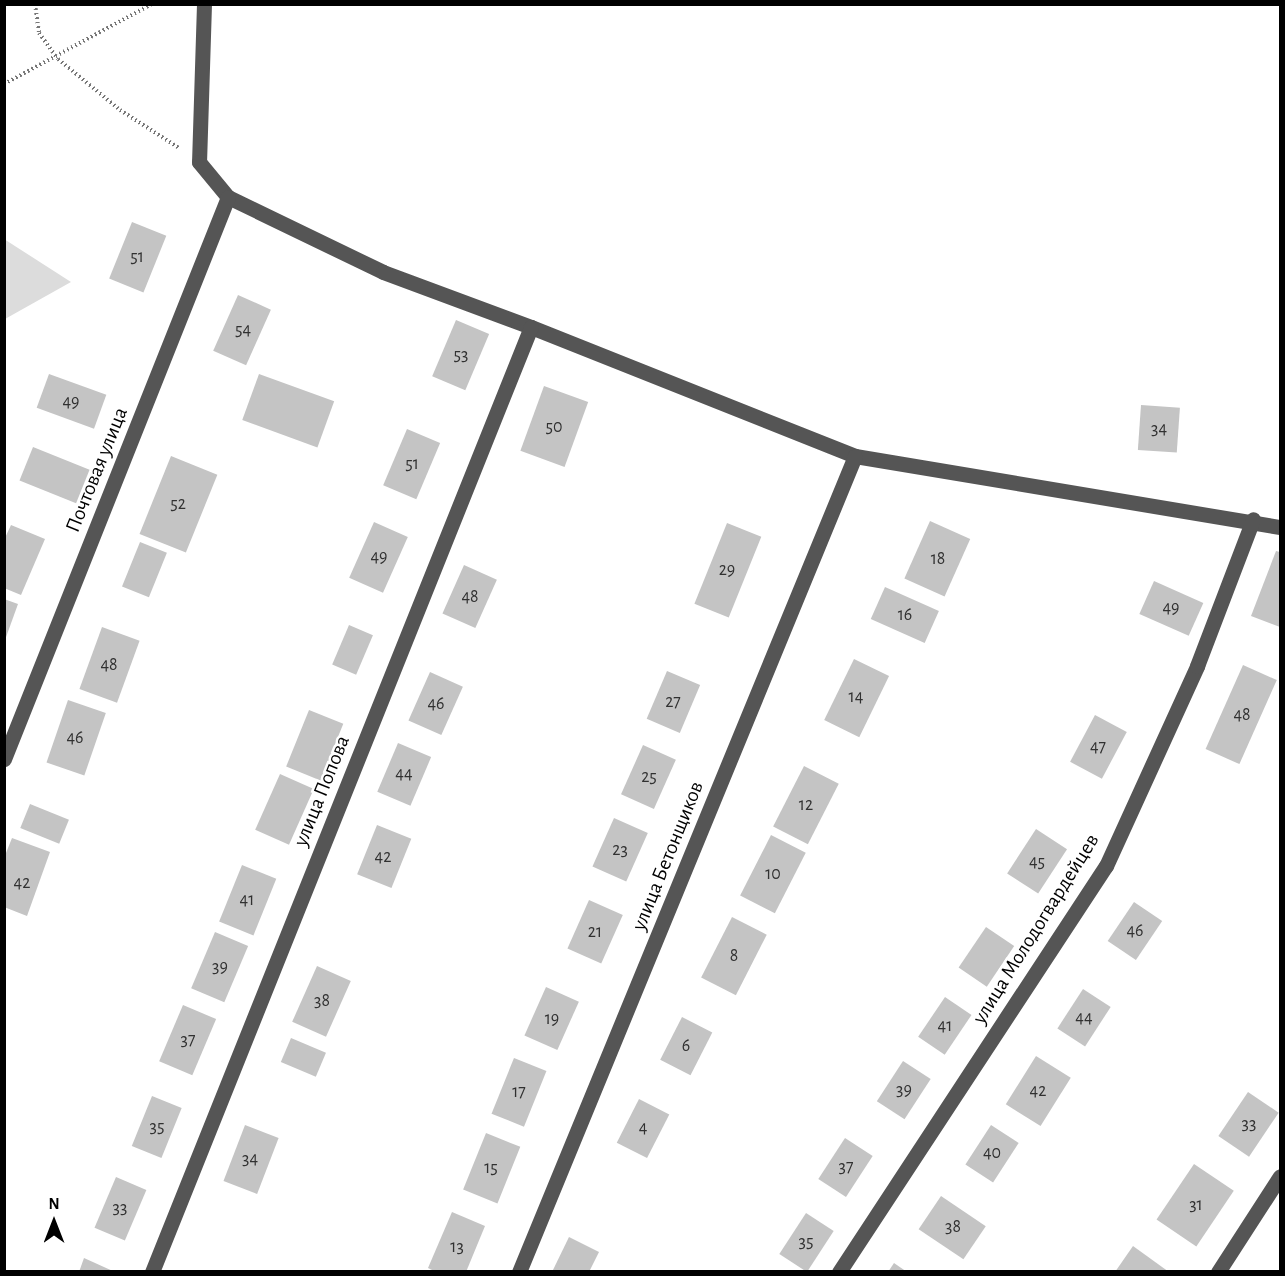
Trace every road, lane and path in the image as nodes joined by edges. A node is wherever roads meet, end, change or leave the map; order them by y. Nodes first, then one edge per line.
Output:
1 (35, 4) edge
2 (152, 4) edge
3 (204, 4) edge
4 (58, 59) junction
5 (4, 84) edge
6 (199, 162) junction
7 (228, 197) junction
8 (531, 327) junction
9 (855, 456) junction
10 (1253, 519) junction
11 (1281, 527) edge
12 (4, 759) edge
13 (1281, 1176) edge
14 (152, 1272) edge
15 (519, 1272) edge
16 (838, 1272) edge
17 (1218, 1272) edge

1 - 4 path
2 - 4 path
3 - 6 street
4 - 5 path
4 - 6 path
6 - 7 street
7 - 8 street
7 - 12 street, Почтовая улица
8 - 9 street
8 - 14 street, улица Попова
9 - 10 street
9 - 15 street, улица Бетонщиков
10 - 11 street
10 - 16 street, улица Молодогвардейцев
13 - 17 street

